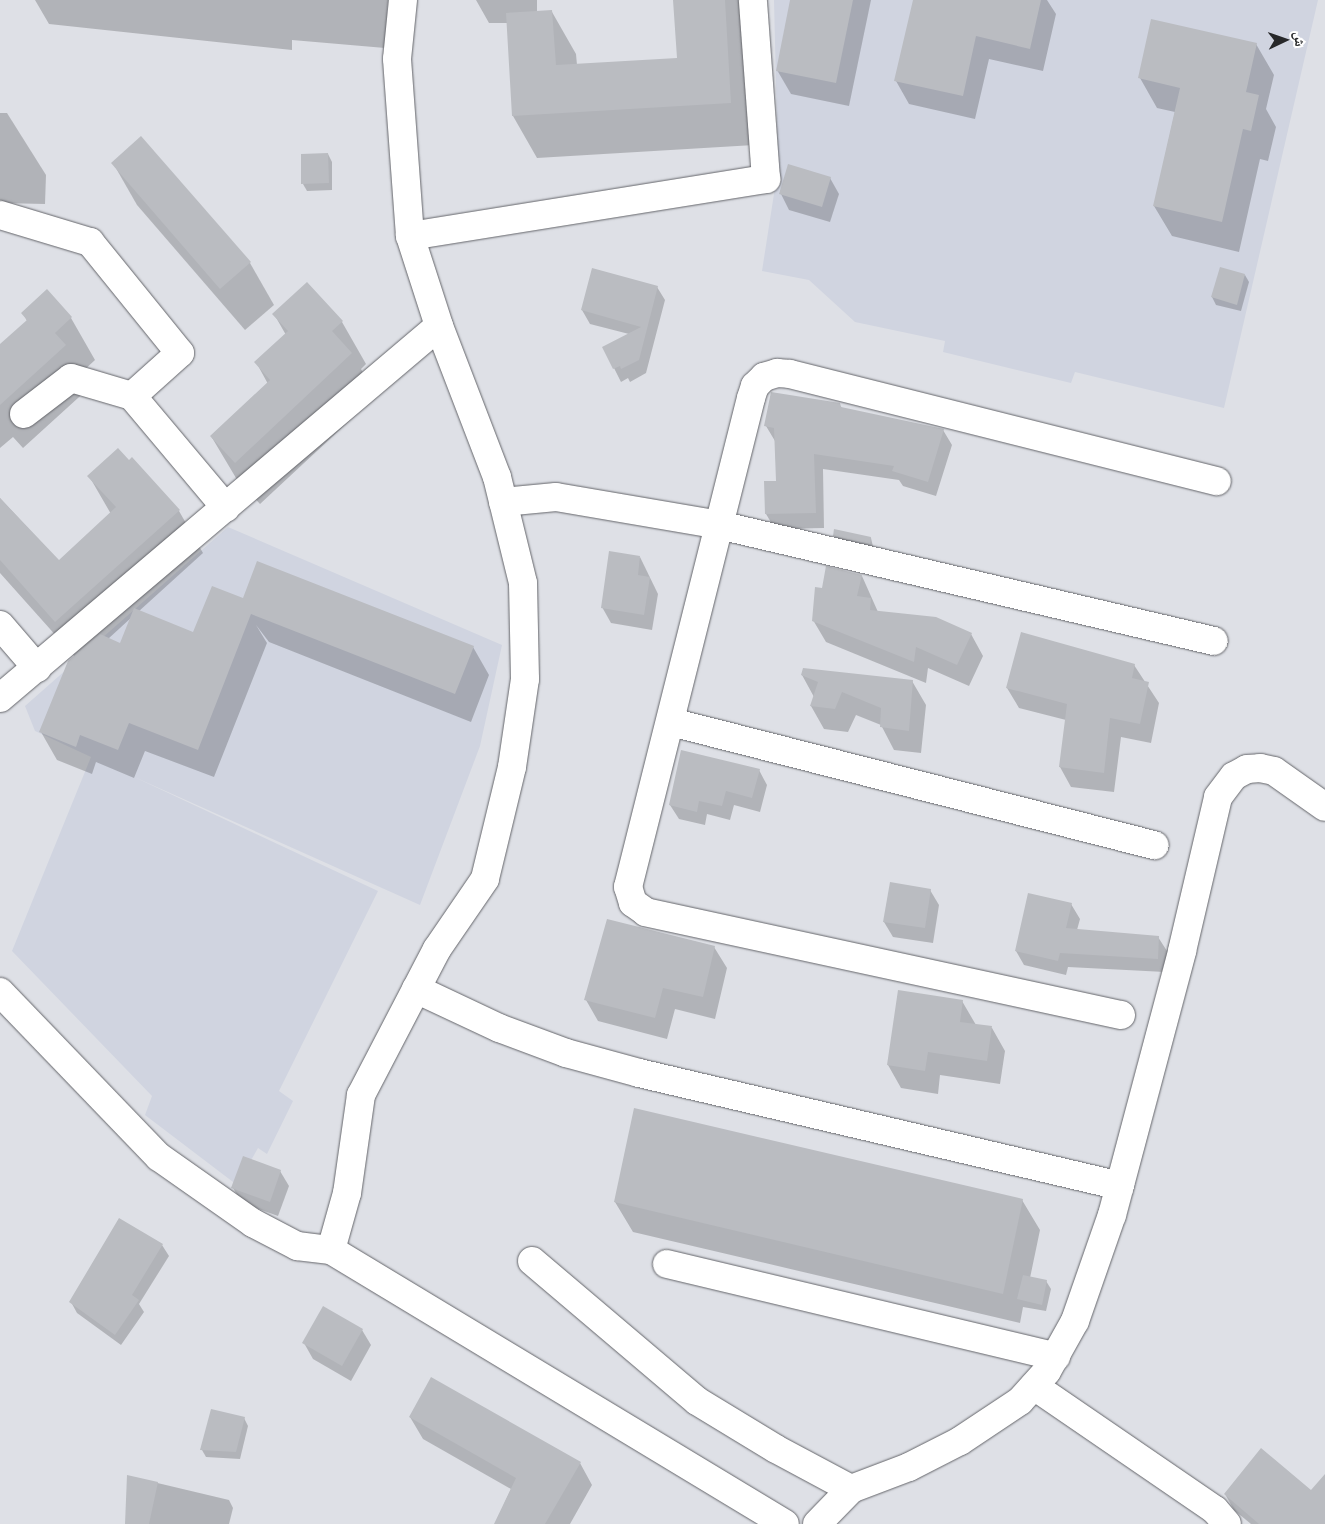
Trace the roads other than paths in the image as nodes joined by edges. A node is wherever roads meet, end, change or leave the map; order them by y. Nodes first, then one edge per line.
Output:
1 (404, 0) edge
2 (753, 0) edge
3 (0, 215) edge
4 (410, 236) junction
5 (439, 326) junction
6 (132, 396) junction
7 (24, 414) dead end
8 (1218, 481) dead end
9 (503, 502) junction
10 (226, 508) junction
11 (720, 525) junction
12 (0, 625) edge
13 (1214, 641) dead end
14 (37, 668) junction
15 (0, 698) edge
16 (670, 722) junction
17 (1325, 807) edge
18 (1155, 845) dead end
19 (416, 989) junction
20 (0, 992) edge
21 (1120, 1015) dead end
22 (1120, 1186) junction
23 (332, 1250) junction
24 (532, 1261) dead end
25 (667, 1264) dead end
26 (1056, 1357) junction
27 (1034, 1386) junction
28 (851, 1489) junction
29 (785, 1524) edge
30 (817, 1524) edge
31 (1227, 1524) edge

1 - 4 street
2 - 4 street
3 - 6 street
4 - 5 street
5 - 9 street
5 - 10 street
6 - 7 street
6 - 10 street
8 - 11 street
9 - 11 street
9 - 19 street
10 - 14 street
11 - 13 street
11 - 16 street
12 - 14 street
14 - 15 street
16 - 18 street
16 - 21 street
17 - 22 street
19 - 22 street
19 - 23 street
20 - 23 street
22 - 26 street
23 - 29 street
24 - 28 street
25 - 26 street
26 - 27 street
27 - 28 street
27 - 31 street
28 - 30 street

